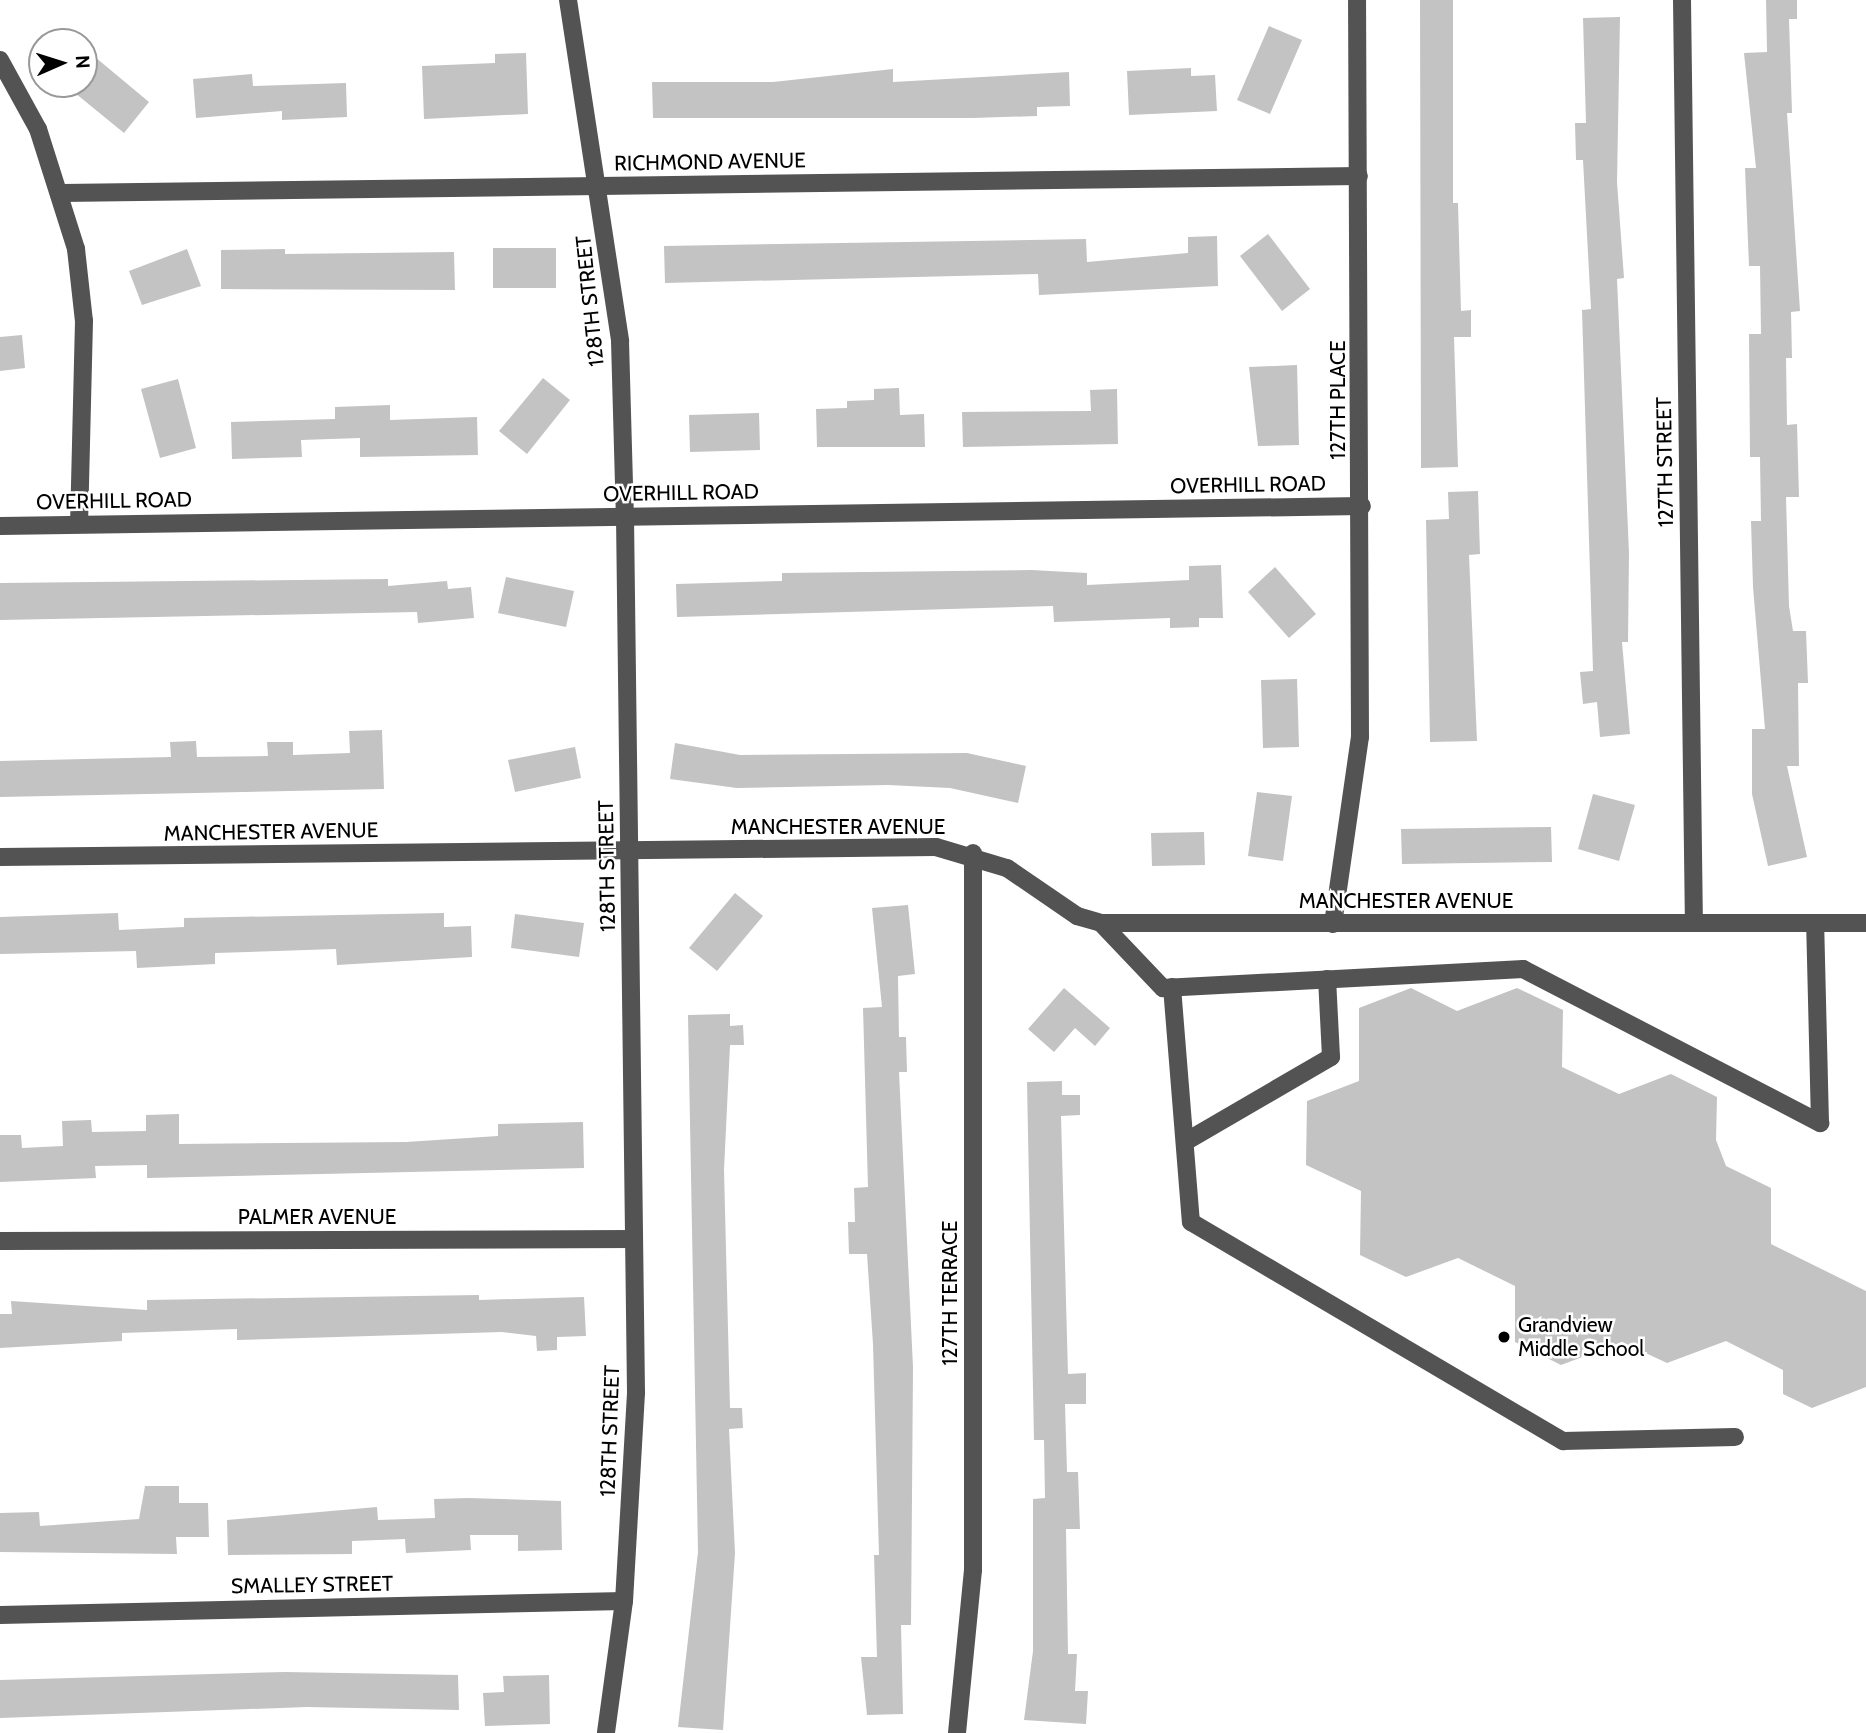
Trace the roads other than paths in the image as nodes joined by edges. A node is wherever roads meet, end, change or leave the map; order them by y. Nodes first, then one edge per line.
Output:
1 (568, 0) edge
2 (1357, 0) edge
3 (1682, 0) edge
4 (0, 60) edge
5 (1359, 176) junction
6 (600, 186) junction
7 (62, 193) junction
8 (1362, 506) junction
9 (625, 517) junction
10 (79, 524) junction
11 (0, 526) edge
12 (630, 851) junction
13 (973, 853) junction
14 (0, 857) edge
15 (1101, 923) junction
16 (1694, 923) junction
17 (1815, 923) junction
18 (1866, 923) edge
19 (1333, 925) junction
20 (1327, 979) junction
21 (1172, 987) junction
22 (1185, 1142) junction
23 (634, 1239) junction
24 (0, 1241) edge
25 (1735, 1437) dead end
26 (624, 1601) junction
27 (0, 1615) edge
28 (606, 1733) edge
29 (957, 1733) edge

1 - 6 street, 128TH STREET
2 - 5 street, 127TH PLACE
3 - 16 street, 127TH STREET
4 - 7 street
5 - 6 street, RICHMOND AVENUE
5 - 8 street, 127TH PLACE
6 - 7 street, RICHMOND AVENUE
6 - 9 street, 128TH STREET
7 - 10 street
8 - 9 street, OVERHILL ROAD
8 - 19 street, 127TH PLACE
9 - 10 street, OVERHILL ROAD
9 - 12 street, 128TH STREET
10 - 11 street, OVERHILL ROAD
12 - 13 street, MANCHESTER AVENUE
12 - 14 street, MANCHESTER AVENUE
12 - 23 street, 128TH STREET
13 - 15 street, MANCHESTER AVENUE
13 - 29 street, 127TH TERRACE
15 - 19 street, MANCHESTER AVENUE
15 - 21 street
16 - 17 street, MANCHESTER AVENUE
16 - 19 street, MANCHESTER AVENUE
17 - 18 street, MANCHESTER AVENUE
17 - 20 street
20 - 21 street
20 - 22 street
21 - 22 street
22 - 25 street
23 - 24 street, PALMER AVENUE
23 - 26 street, 128TH STREET
26 - 27 street, SMALLEY STREET
26 - 28 street, 128TH STREET

